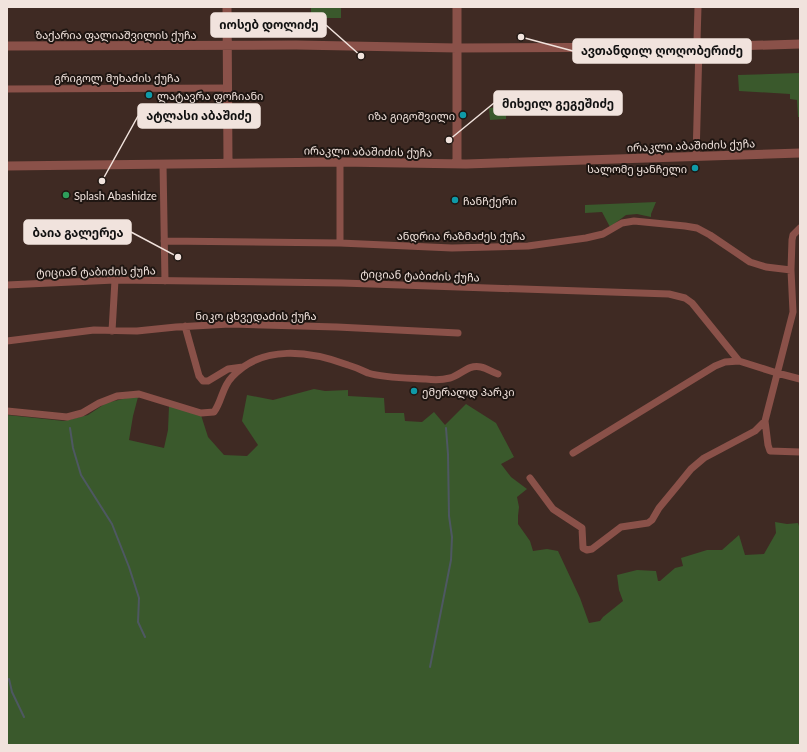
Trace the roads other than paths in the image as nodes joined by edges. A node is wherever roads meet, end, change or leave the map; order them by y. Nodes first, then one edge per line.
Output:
1 (228, 7) edge
2 (457, 7) edge
3 (698, 7) edge
4 (800, 44) edge
5 (7, 46) edge
6 (227, 46) junction
7 (699, 47) junction
8 (457, 48) junction
9 (228, 88) junction
10 (7, 89) edge
11 (800, 153) edge
12 (696, 157) junction
13 (340, 162) junction
14 (228, 163) junction
15 (163, 164) junction
16 (457, 164) junction
17 (7, 166) edge
18 (800, 228) edge
19 (164, 241) junction
20 (340, 243) junction
21 (791, 270) junction
22 (115, 280) junction
23 (165, 281) junction
24 (7, 285) edge
25 (185, 326) junction
26 (112, 331) junction
27 (458, 333) dead end
28 (7, 341) edge
29 (739, 361) junction
30 (243, 367) junction
31 (777, 373) junction
32 (498, 374) dead end
33 (800, 379) edge
34 (7, 411) edge
35 (765, 420) junction
36 (800, 452) edge
37 (573, 453) dead end
38 (530, 478) dead end

1 - 6 street
2 - 8 street
3 - 7 street
4 - 7 street, ზაქარია ფალიაშვილის ქუჩა
5 - 6 street, ზაქარია ფალიაშვილის ქუჩა
6 - 8 street, ზაქარია ფალიაშვილის ქუჩა
6 - 9 street
7 - 8 street, ზაქარია ფალიაშვილის ქუჩა
7 - 12 street
8 - 16 street
9 - 10 street, გრიგოლ მუხაძის ქუჩა
9 - 14 street
11 - 12 street, ირაკლი აბაშიძის ქუჩა
12 - 16 street, ირაკლი აბაშიძის ქუჩა
13 - 14 street, ირაკლი აბაშიძის ქუჩა
13 - 16 street, ირაკლი აბაშიძის ქუჩა
13 - 20 street
14 - 15 street, ირაკლი აბაშიძის ქუჩა
15 - 17 street, ირაკლი აბაშიძის ქუჩა
15 - 19 street
18 - 21 street
19 - 20 street, ანდრია რაზმაძეს ქუჩა
19 - 23 street
20 - 21 street, ანდრია რაზმაძეს ქუჩა
21 - 31 street
22 - 23 street, ტიციან ტაბიძის ქუჩა
22 - 24 street, ტიციან ტაბიძის ქუჩა
22 - 26 street
23 - 29 street, ტიციან ტაბიძის ქუჩა
25 - 26 street, ნიკო ცხვედაძის ქუჩა
25 - 27 street, ნიკო ცხვედაძის ქუჩა
25 - 30 street
26 - 28 street, ნიკო ცხვედაძის ქუჩა
29 - 31 street
29 - 37 street
30 - 32 street
30 - 34 street
31 - 33 street
31 - 35 street
35 - 36 street
35 - 38 street

